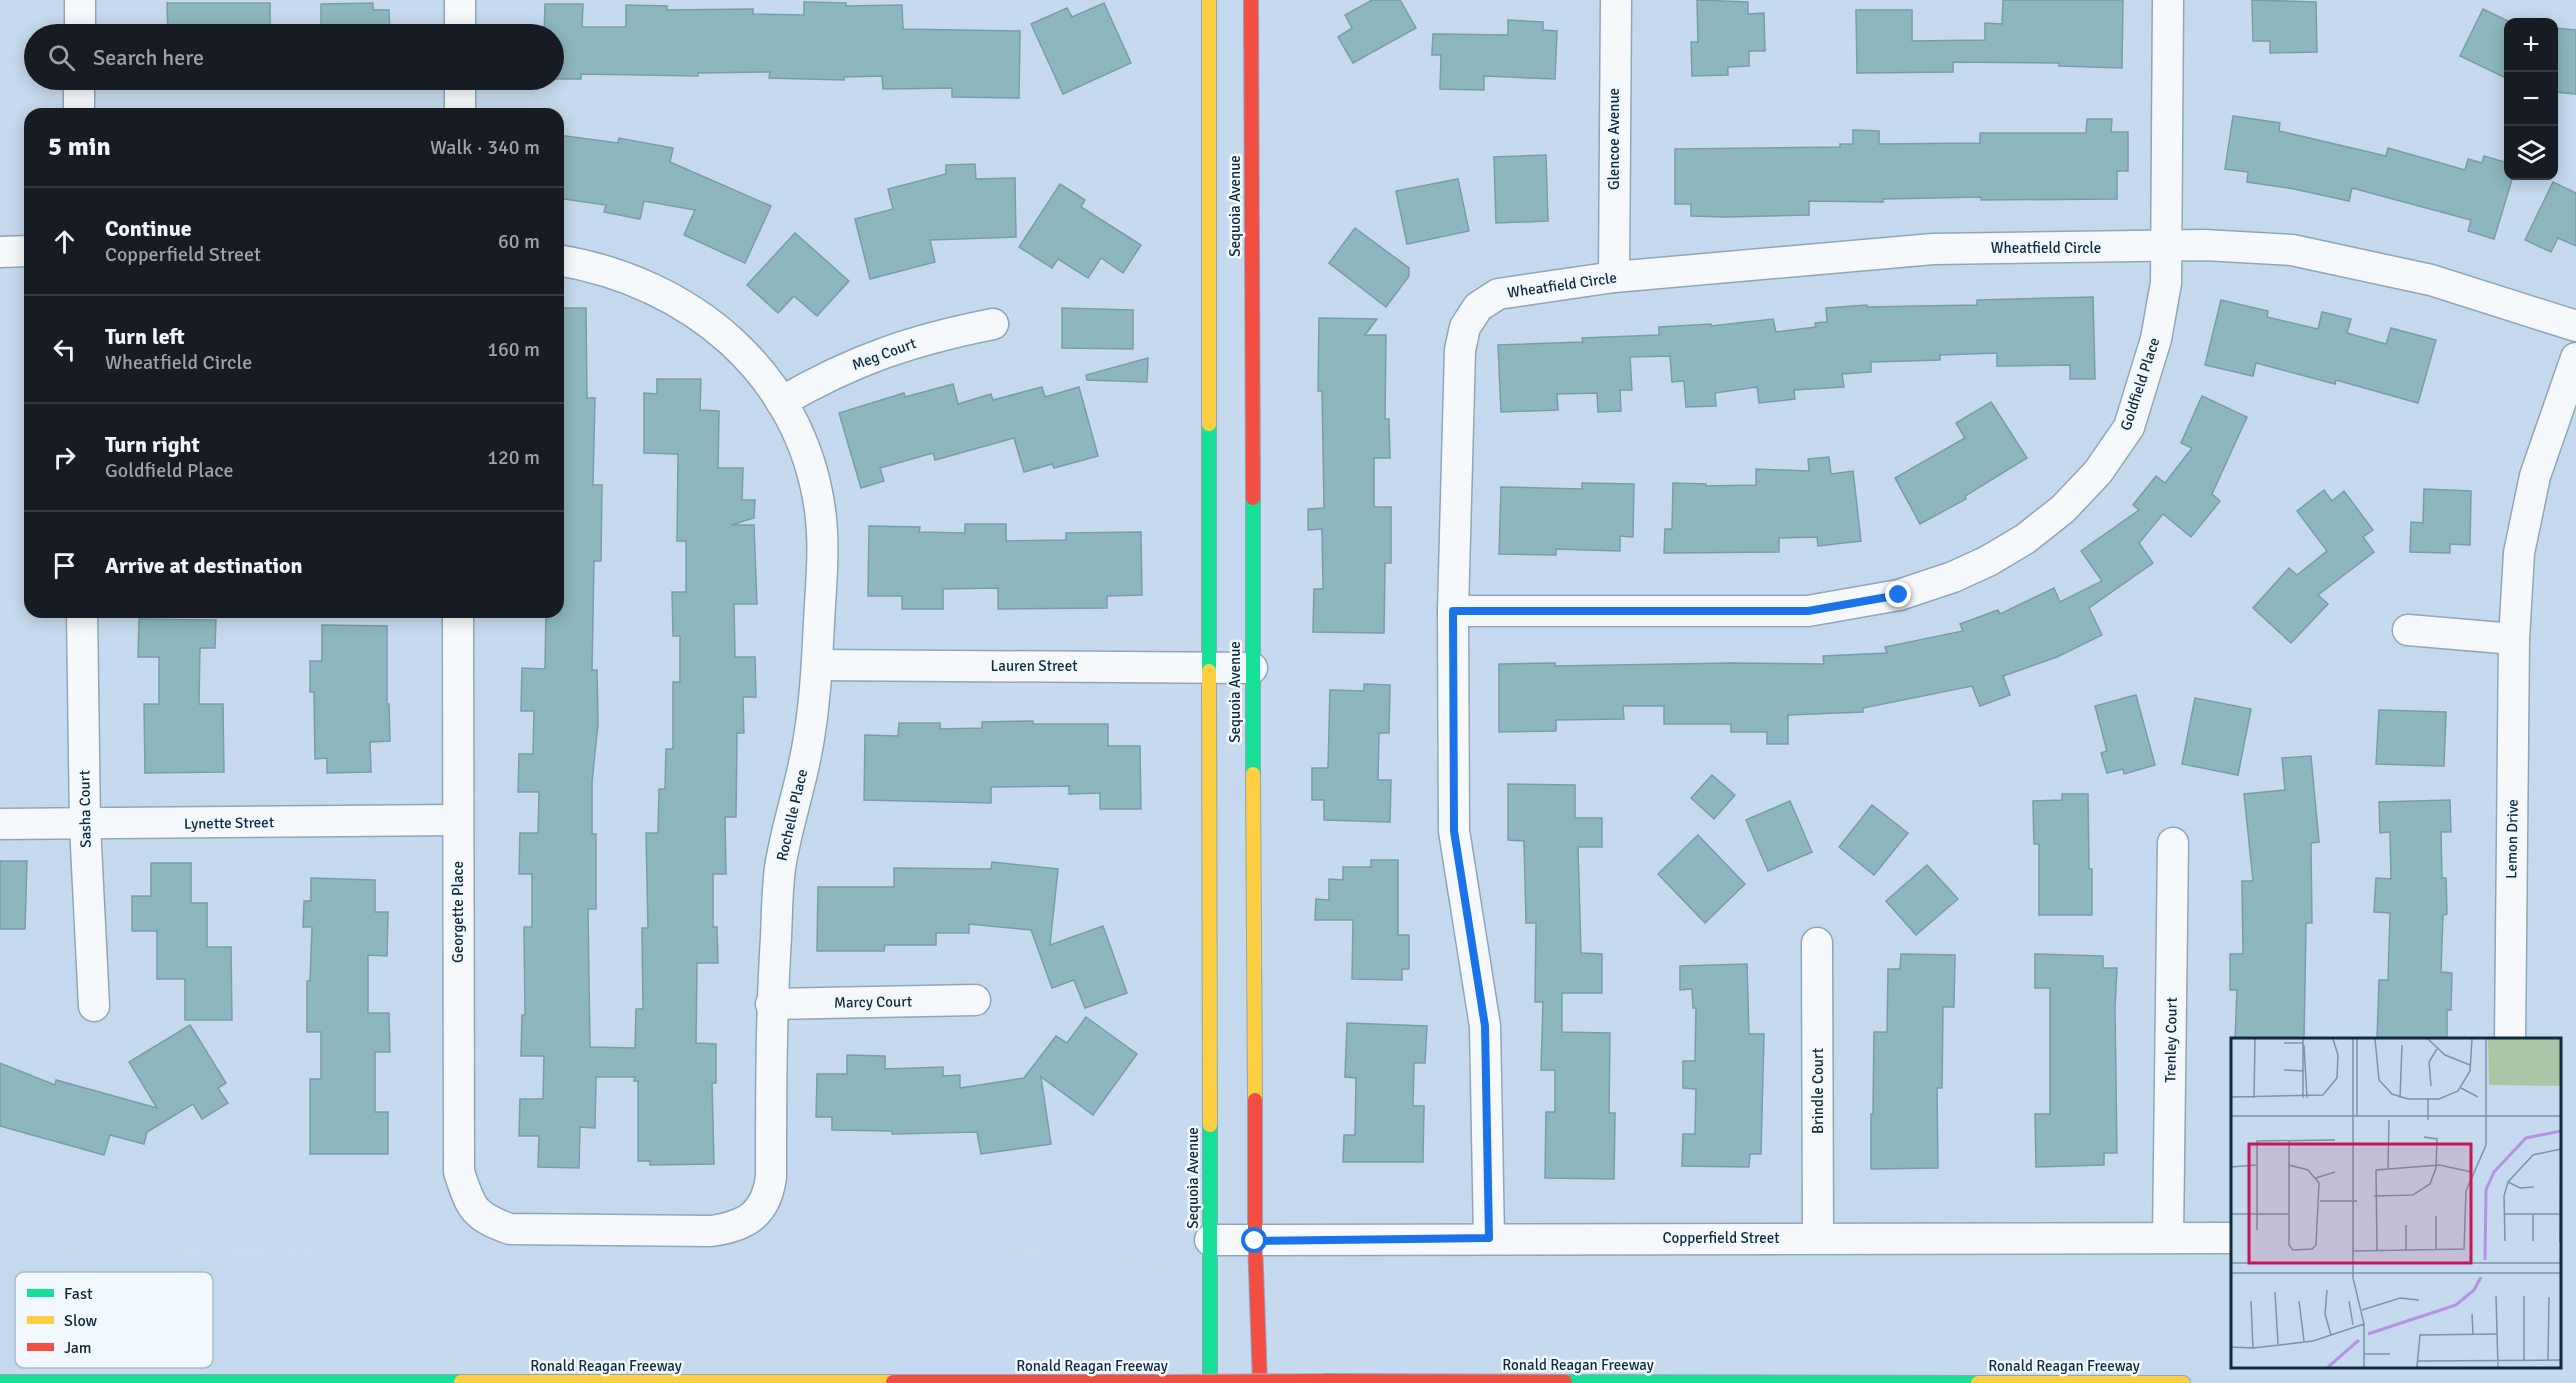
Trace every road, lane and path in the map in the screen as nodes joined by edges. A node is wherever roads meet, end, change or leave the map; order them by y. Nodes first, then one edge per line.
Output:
1 (80, 0) edge
2 (460, 0) edge
3 (1209, 0) edge
4 (1251, 0) edge
5 (1616, 0) edge
6 (2168, 0) edge
7 (80, 24) edge
8 (460, 24) edge
9 (79, 90) edge
10 (460, 90) edge
11 (79, 108) edge
12 (460, 108) edge
13 (2167, 247) junction
14 (24, 251) edge
15 (0, 252) edge
16 (564, 261) edge
17 (1614, 277) junction
18 (993, 324) dead end
19 (2576, 326) edge
20 (2576, 357) edge
21 (781, 402) junction
22 (1453, 611) junction
23 (82, 618) edge
24 (458, 618) edge
25 (2408, 630) dead end
26 (2514, 639) junction
27 (817, 665) junction
28 (1210, 667) junction
29 (1252, 668) junction
30 (457, 820) junction
31 (0, 824) edge
32 (85, 825) junction
33 (2174, 843) dead end
34 (1817, 943) dead end
35 (975, 1000) dead end
36 (771, 1004) junction
37 (94, 1005) dead end
38 (2510, 1038) edge
39 (474, 1209) junction
40 (752, 1218) junction
41 (0, 1227) edge
42 (1489, 1238) junction
43 (1818, 1238) junction
44 (2168, 1238) junction
45 (2231, 1238) edge
46 (1210, 1240) junction
47 (1255, 1241) junction
48 (1181, 1269) dead end
49 (0, 1382) edge
50 (1155, 1382) edge
51 (1210, 1383) edge
52 (1260, 1383) edge
53 (2183, 1383) edge

1 - 7 street
2 - 8 street
3 - 28 main road, Sequoia Avenue
4 - 29 main road, Sequoia Avenue
5 - 17 street, Glencoe Avenue
6 - 13 street, Goldfield Place
9 - 11 street
10 - 12 street
13 - 17 street, Wheatfield Circle
13 - 19 street, Wheatfield Circle
13 - 22 street, Goldfield Place
14 - 15 street
16 - 21 street, Rochelle Place
17 - 22 street, Wheatfield Circle
18 - 21 street, Meg Court
20 - 26 street, Lemon Drive
21 - 27 street, Rochelle Place
22 - 42 street, Wheatfield Circle
23 - 32 street, Sasha Court
24 - 30 street, Georgette Place
25 - 26 street
26 - 38 street, Lemon Drive
27 - 28 street, Lauren Street
27 - 36 street, Rochelle Place
28 - 29 street, Lauren Street
28 - 46 main road, Sequoia Avenue
29 - 47 main road, Sequoia Avenue
30 - 32 street, Lynette Street
30 - 39 street, Georgette Place
31 - 32 street, Lynette Street
32 - 37 street, Sasha Court
33 - 44 street, Trenley Court
34 - 43 street, Brindle Court
35 - 36 street, Marcy Court
36 - 40 street, Rochelle Place
39 - 40 street
39 - 41 path
40 - 48 path
42 - 43 street, Copperfield Street
42 - 47 street, Copperfield Street
43 - 44 street, Copperfield Street
44 - 45 street, Copperfield Street
46 - 47 street, Copperfield Street
46 - 51 main road, Sequoia Avenue
47 - 52 main road, Sequoia Avenue
49 - 50 main road, Ronald Reagan Freeway
50 - 53 main road, Ronald Reagan Freeway, bridge

